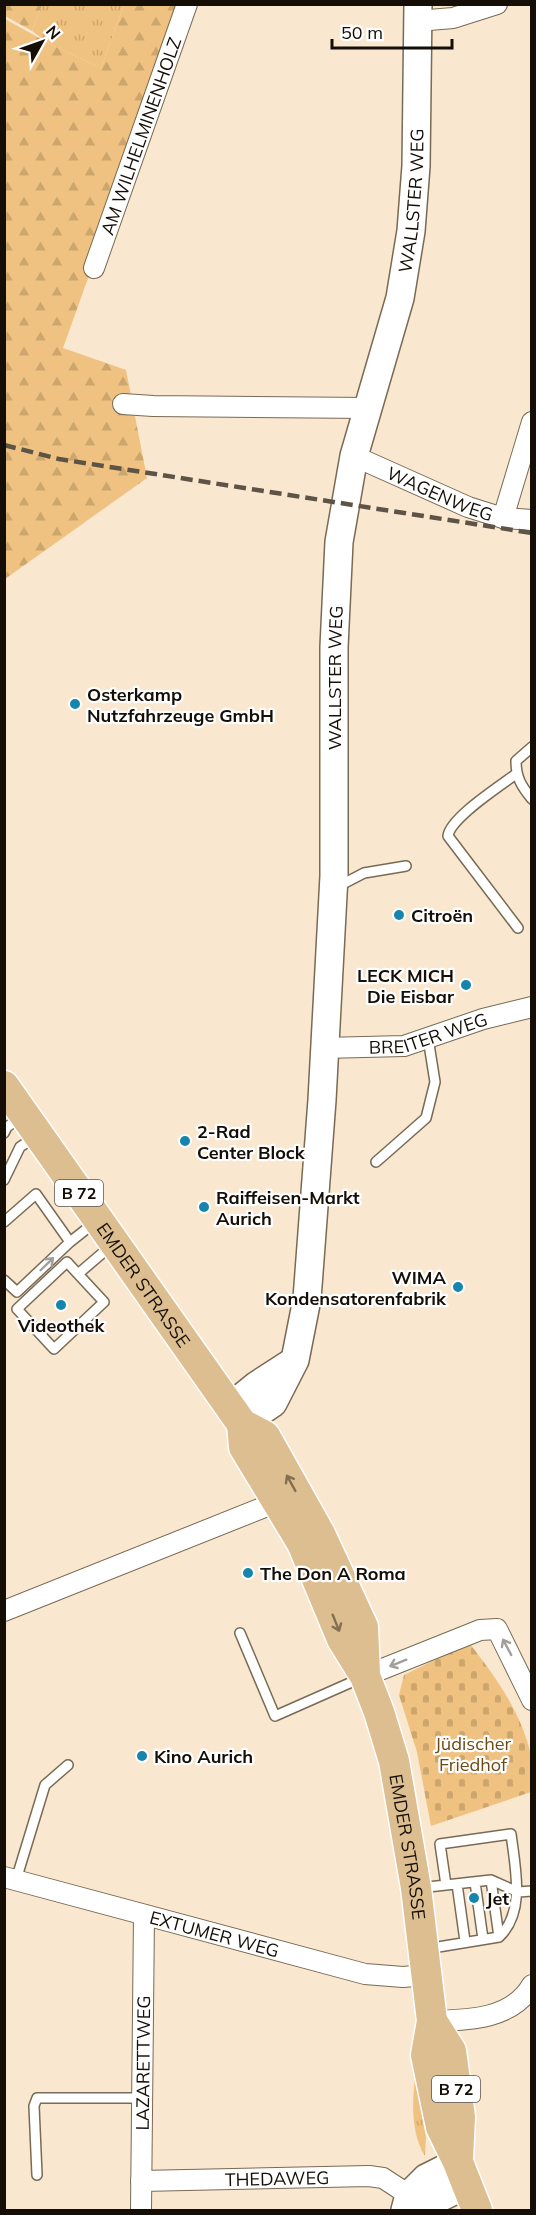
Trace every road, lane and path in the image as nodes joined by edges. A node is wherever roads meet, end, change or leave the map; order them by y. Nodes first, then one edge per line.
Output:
1 (188, 4) edge
2 (497, 4) edge
3 (417, 13) edge
4 (94, 268) dead end
5 (123, 404) dead end
6 (368, 408) junction
7 (531, 422) edge
8 (354, 456) junction
9 (503, 518) junction
10 (531, 520) edge
11 (531, 747) edge
12 (516, 774) junction
13 (531, 799) edge
14 (406, 867) dead end
15 (333, 888) junction
16 (518, 928) dead end
17 (531, 1007) edge
18 (428, 1038) junction
19 (324, 1048) junction
20 (4, 1086) edge
21 (22, 1127) edge
22 (376, 1162) dead end
23 (4, 1179) edge
24 (4, 1222) edge
25 (106, 1231) junction
26 (70, 1242) junction
27 (78, 1274) junction
28 (4, 1280) edge
29 (236, 1416) junction
30 (277, 1501) junction
31 (4, 1611) edge
32 (240, 1633) dead end
33 (365, 1676) junction
34 (531, 1700) edge
35 (68, 1765) dead end
36 (10, 1879) edge
37 (491, 1880) junction
38 (475, 1882) junction
39 (457, 1884) junction
40 (446, 1885) junction
41 (416, 1888) junction
42 (531, 1891) edge
43 (518, 1892) junction
44 (144, 1915) junction
45 (499, 1937) junction
46 (483, 1939) junction
47 (465, 1941) junction
48 (425, 1962) junction
49 (531, 1985) edge
50 (432, 2021) junction
51 (141, 2098) junction
52 (37, 2175) dead end
53 (141, 2181) junction
54 (467, 2186) edge
55 (411, 2205) edge
56 (141, 2211) edge

1 - 4 street, AM WILHELMINENHOLZ
2 - 3 street
3 - 6 street, WALLSTER WEG
5 - 6 street
6 - 8 street, WALLSTER WEG
7 - 9 street
8 - 9 street, WAGENWEG
8 - 15 street, WALLSTER WEG
9 - 10 street, WAGENWEG
11 - 12 lane
12 - 13 lane
12 - 16 lane
14 - 15 lane
15 - 19 street, WALLSTER WEG
17 - 18 street, BREITER WEG
18 - 19 street, BREITER WEG
18 - 22 lane
19 - 29 street, WALLSTER WEG
20 - 21 main road, EMDER STRASSE / B 72
21 - 23 lane
21 - 25 main road, EMDER STRASSE / B 72
24 - 26 lane
25 - 26 lane
25 - 27 lane
25 - 29 main road, EMDER STRASSE / B 72
28 -> 26 lane
27 - 27 lane
29 - 30 main road, EMDER STRASSE / B 72
33 -> 29 main road, EMDER STRASSE / B 72
30 - 31 street
30 -> 33 main road, EMDER STRASSE / B 72
32 - 33 lane
34 -> 33 street
33 - 41 main road, EMDER STRASSE / B 72
35 - 36 lane
36 - 44 street, EXTUMER WEG
37 - 38 lane
37 - 43 lane
37 - 45 lane
38 - 39 lane
38 - 46 lane
39 - 40 lane
39 - 47 lane
40 - 41 lane
40 - 43 lane
41 - 48 main road, EMDER STRASSE / B 72
42 - 43 lane
43 - 45 lane
44 - 48 street, EXTUMER WEG
44 - 51 street, LAZARETTWEG
45 - 46 lane
46 - 47 lane
47 - 48 lane
48 - 50 main road, EMDER STRASSE / B 72
49 - 50 street
50 - 54 main road, EMDER STRASSE / B 72
51 - 52 lane
51 - 53 street, LAZARETTWEG
53 - 55 street, THEDAWEG
53 - 56 street, LAZARETTWEG
54 - 55 street

